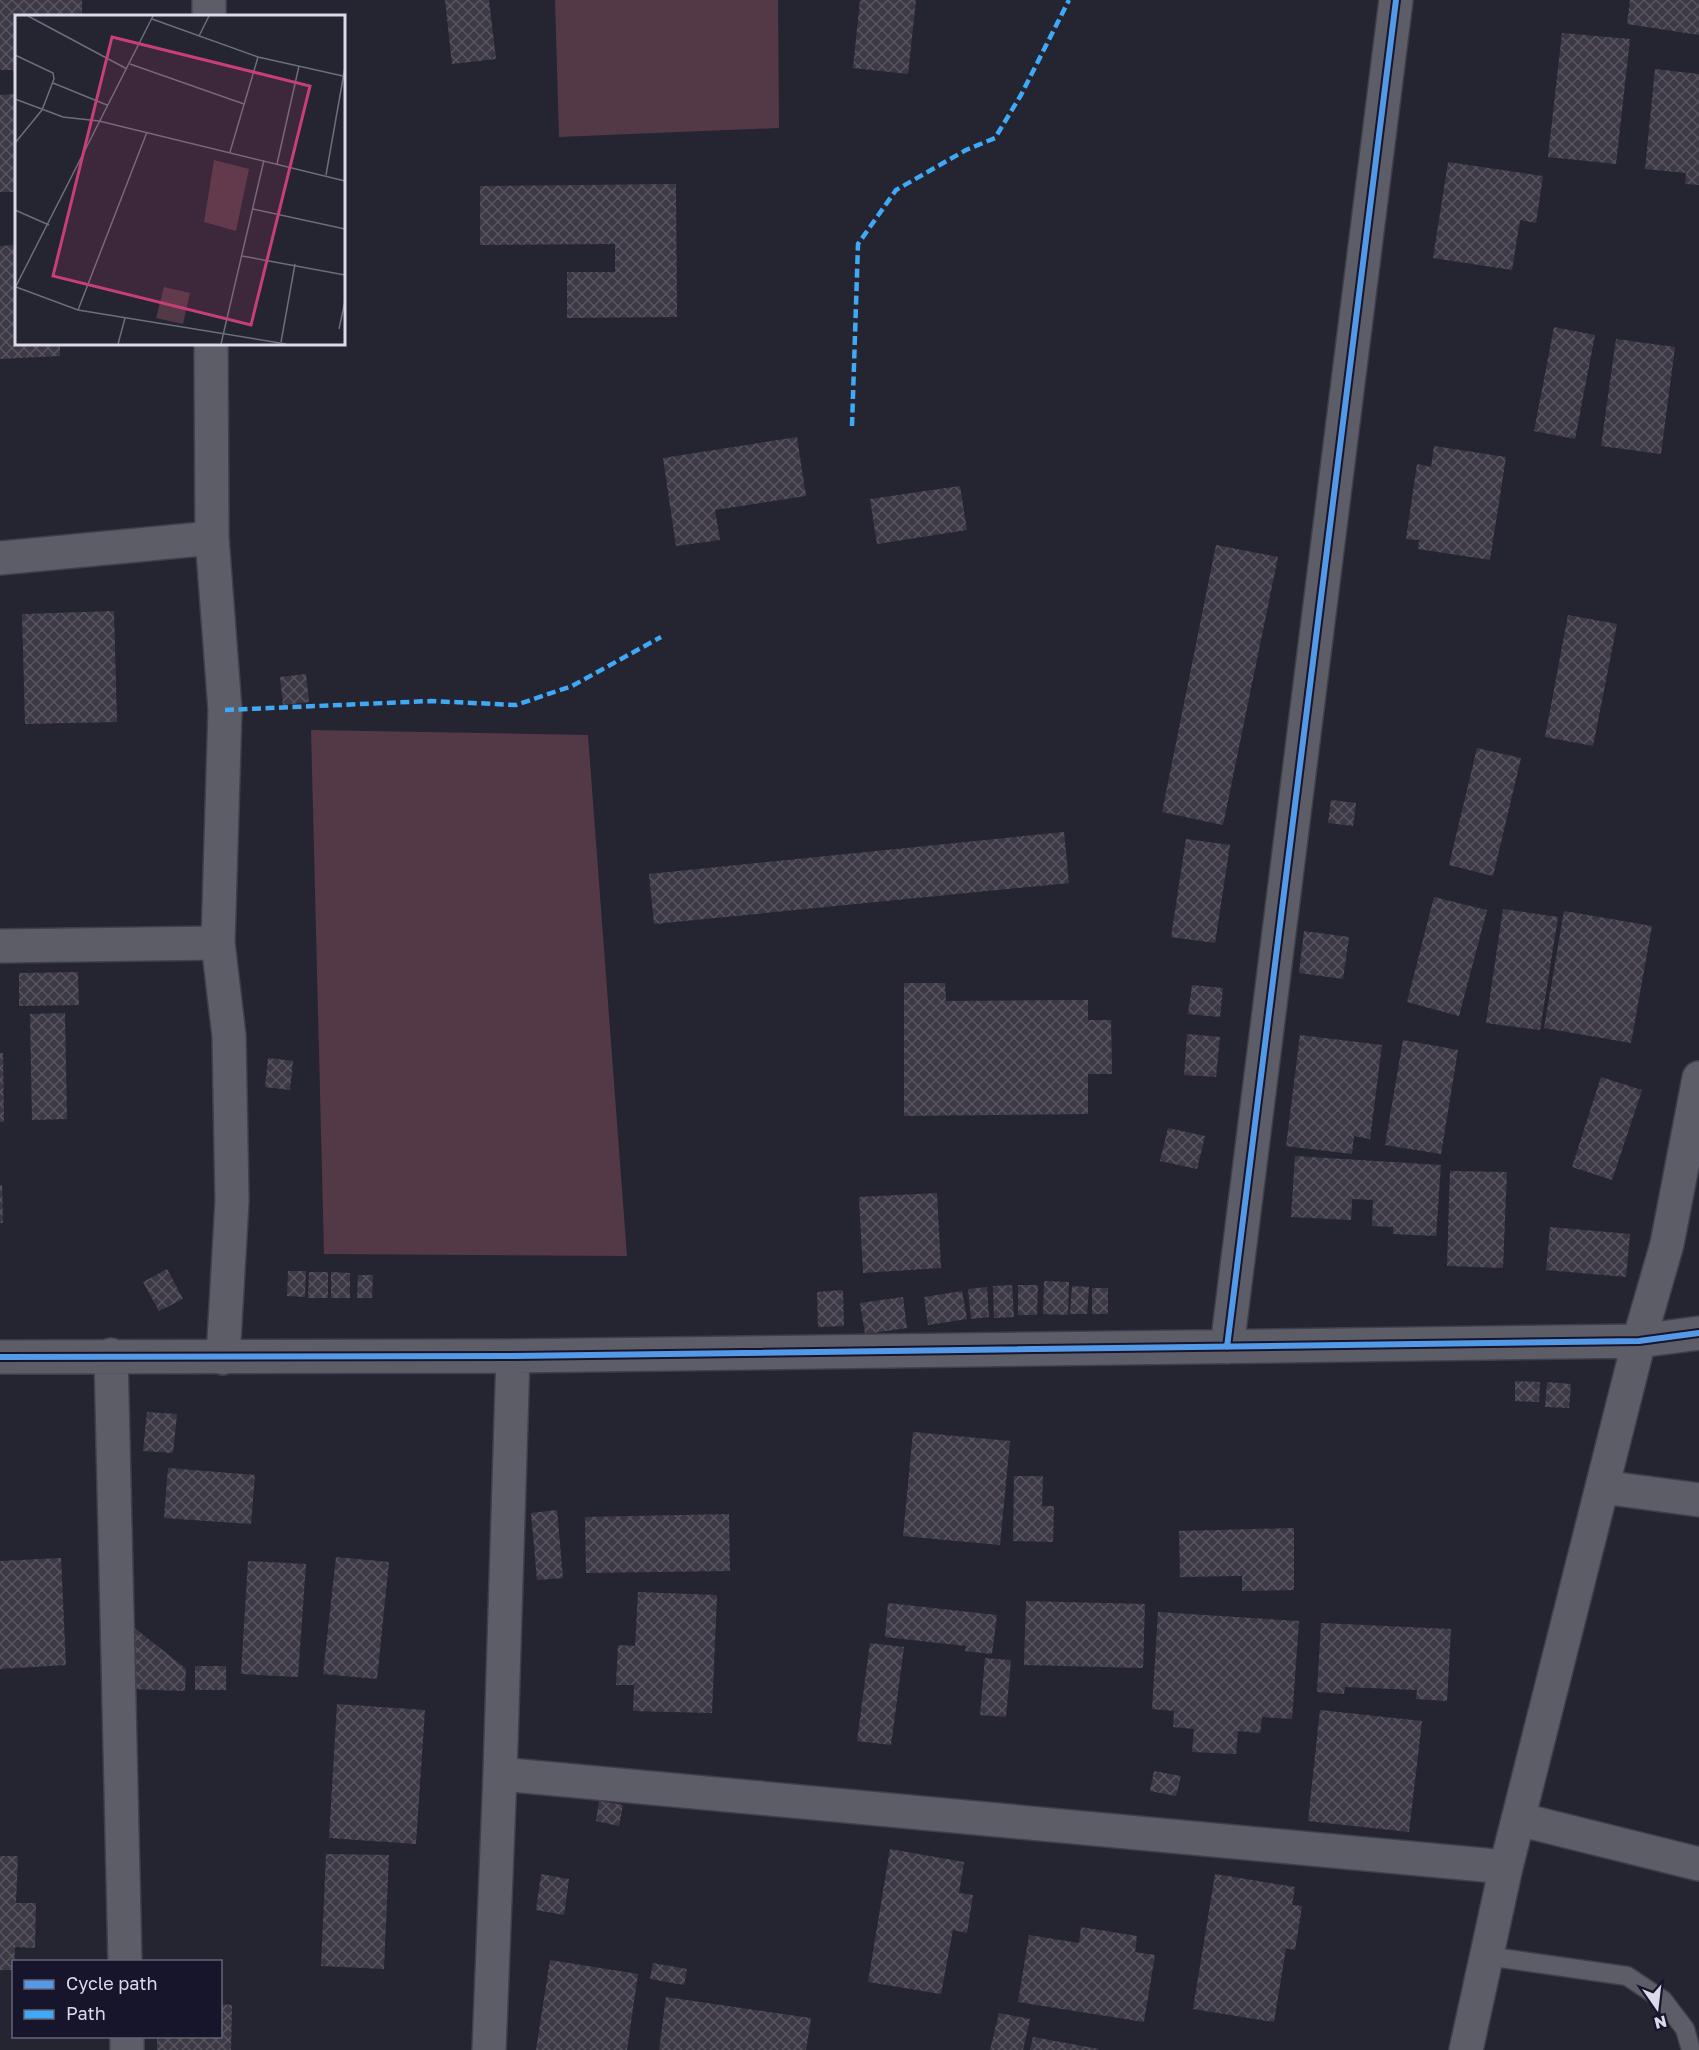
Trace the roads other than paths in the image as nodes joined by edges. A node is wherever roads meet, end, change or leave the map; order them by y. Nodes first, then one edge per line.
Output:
1 (1396, 0) edge
2 (211, 345) edge
3 (212, 538) junction
4 (0, 558) edge
5 (218, 943) junction
6 (0, 946) edge
7 (1699, 1078) edge
8 (1699, 1333) edge
9 (1639, 1341) junction
10 (1227, 1347) junction
11 (111, 1355) junction
12 (513, 1356) junction
13 (0, 1358) edge
14 (223, 1358) junction
15 (1602, 1487) junction
16 (1699, 1500) edge
17 (500, 1774) junction
18 (1518, 1819) junction
19 (1699, 1864) edge
20 (1506, 1867) junction
21 (1487, 1956) junction
22 (125, 1960) edge
23 (489, 2050) edge
24 (1466, 2050) edge
25 (1691, 2050) edge

1 - 10 street
2 - 3 street
3 - 4 street
3 - 5 street
5 - 6 street
5 - 14 street
7 - 9 street
8 - 9 street
9 - 10 street
9 - 15 street
10 - 12 street
11 - 13 street
11 - 14 street
11 - 22 street
12 - 14 street
12 - 17 street
15 - 16 street
15 - 18 street
17 - 20 street
17 - 23 street
18 - 19 street
18 - 20 street
20 - 21 street
21 - 24 street
21 - 25 lane

